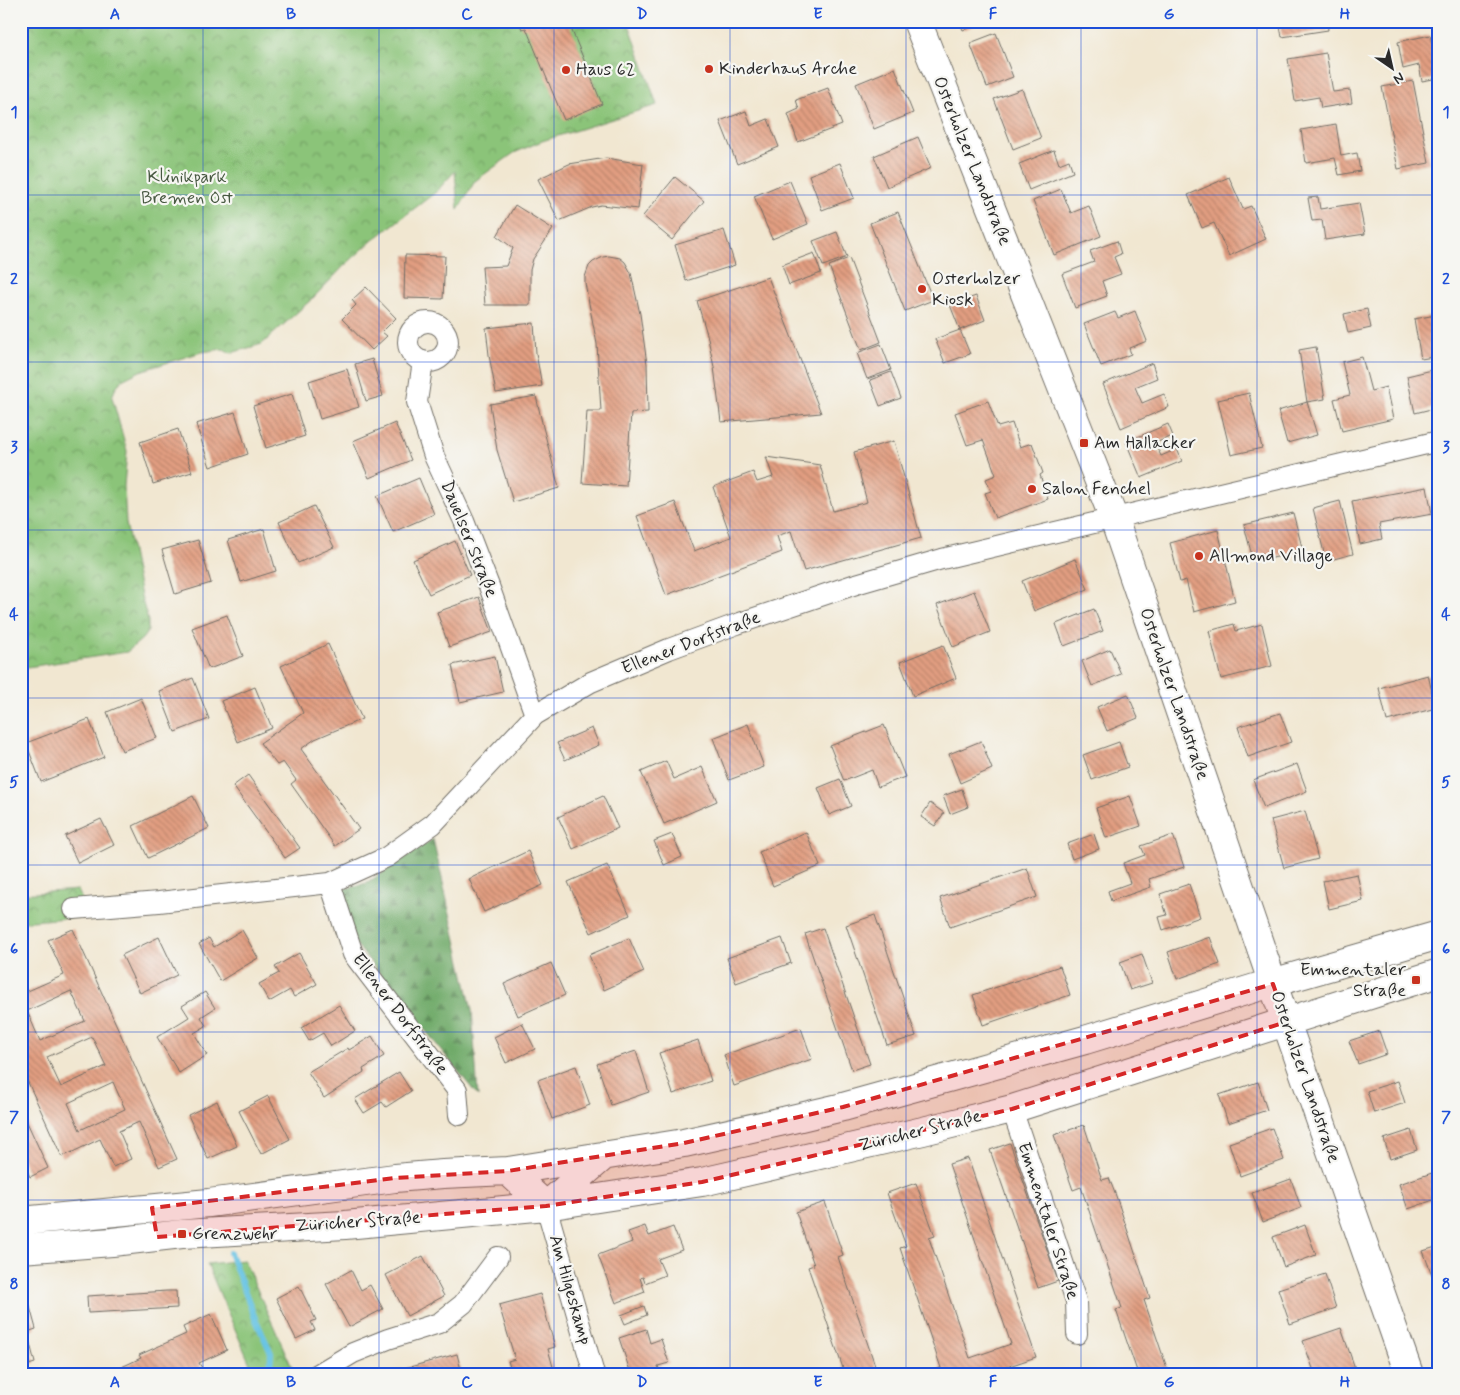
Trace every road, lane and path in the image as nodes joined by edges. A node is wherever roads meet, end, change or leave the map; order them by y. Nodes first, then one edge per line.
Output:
1 (917, 21) edge
2 (422, 361) dead end
3 (1439, 441) edge
4 (1114, 519) junction
5 (535, 714) junction
6 (330, 883) junction
7 (74, 909) dead end
8 (1439, 935) edge
9 (1439, 973) edge
10 (1273, 984) junction
11 (1286, 1022) junction
12 (1012, 1109) junction
13 (459, 1115) dead end
14 (605, 1155) junction
15 (508, 1171) junction
16 (546, 1206) junction
17 (152, 1208) junction
18 (21, 1221) edge
19 (157, 1237) junction
20 (21, 1248) edge
21 (498, 1257) dead end
22 (1077, 1334) dead end
23 (318, 1374) edge
24 (594, 1374) edge
25 (1409, 1374) edge

1 - 4 main road, Osterholzer Landstraße
2 - 5 street, Dauelser Straße
3 - 4 street
4 - 5 street, Ellener Dorfstraße
4 - 10 main road, Osterholzer Landstraße
5 - 6 street, Ellener Dorfstraße
6 - 7 street, Ellener Dorfstraße
6 - 13 street, Ellener Dorfstraße
8 - 10 main road, Züricher Straße
9 - 11 main road, Züricher Straße
10 - 11 main road, Osterholzer Landstraße
10 - 14 main road, Züricher Straße
11 - 12 main road, Züricher Straße
11 - 25 main road, Osterholzer Landstraße
12 - 16 main road, Züricher Straße
12 - 22 street, Emmentaler Straße
14 - 15 main road, Züricher Straße
14 - 16 main road
15 - 16 main road
15 - 17 main road, Züricher Straße
16 - 19 main road, Züricher Straße
16 - 24 street, Am Hilgeskamp
17 - 18 main road, Züricher Straße
17 - 19 main road
19 - 20 main road, Züricher Straße
21 - 23 street

